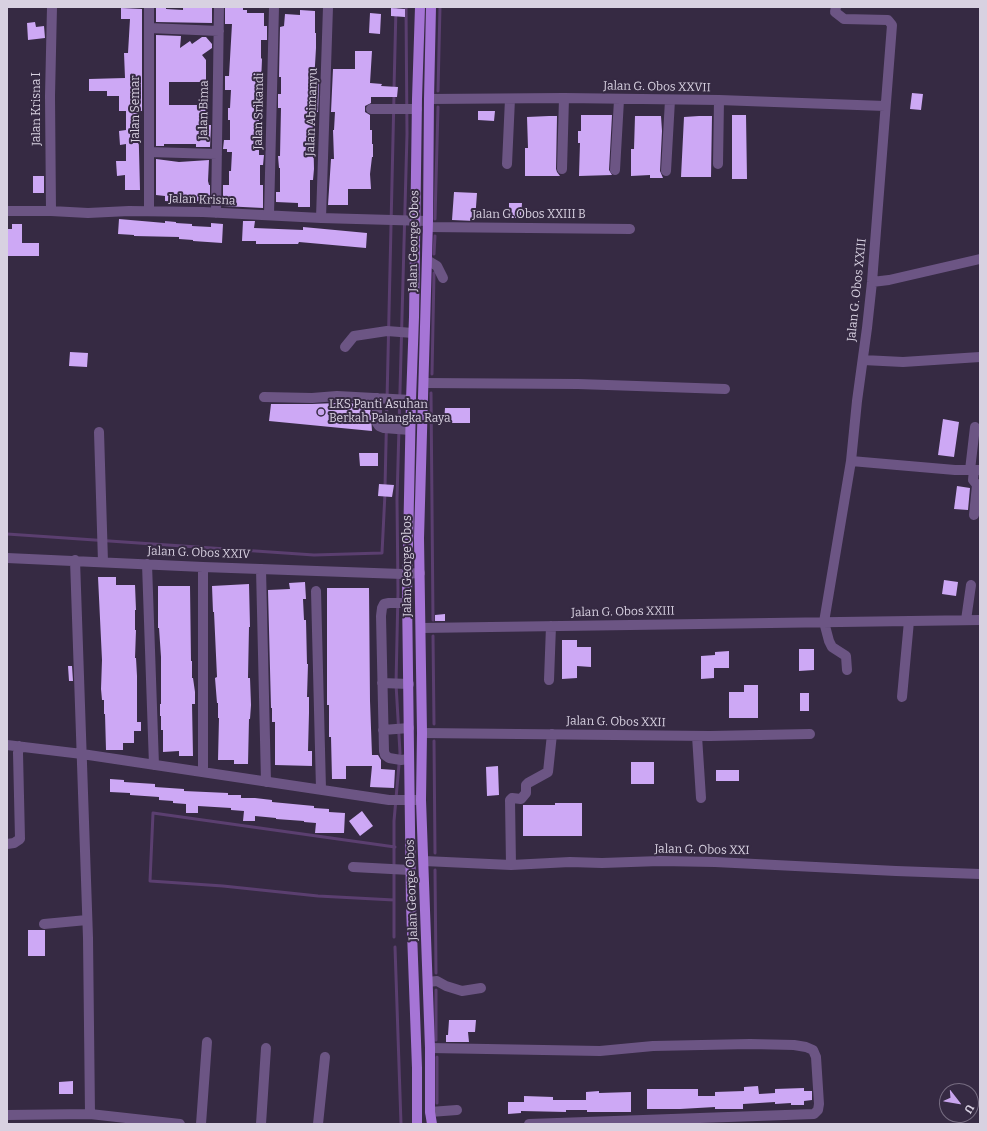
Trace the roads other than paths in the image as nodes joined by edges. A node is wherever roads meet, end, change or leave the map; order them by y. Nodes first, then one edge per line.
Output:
1 (52, 7) edge
2 (149, 7) edge
3 (219, 7) edge
4 (274, 7) edge
5 (328, 7) edge
6 (420, 7) edge
7 (431, 7) edge
8 (836, 7) edge
9 (149, 28) junction
10 (218, 31) junction
11 (564, 98) junction
12 (429, 99) junction
13 (510, 99) junction
14 (619, 100) junction
15 (670, 100) junction
16 (719, 100) junction
17 (884, 106) junction
18 (371, 109) dead end
19 (410, 109) junction
20 (149, 152) junction
21 (217, 154) junction
22 (506, 164) dead end
23 (718, 164) dead end
24 (562, 169) dead end
25 (615, 170) dead end
26 (666, 171) dead end
27 (7, 211) edge
28 (52, 211) junction
29 (149, 211) junction
30 (216, 213) junction
31 (269, 216) junction
32 (321, 218) junction
33 (413, 221) junction
34 (428, 224) junction
35 (630, 229) dead end
36 (980, 259) edge
37 (427, 260) junction
38 (443, 278) dead end
39 (872, 282) junction
40 (406, 333) junction
41 (344, 347) dead end
42 (980, 357) edge
43 (863, 360) junction
44 (424, 383) junction
45 (725, 389) dead end
46 (264, 397) dead end
47 (377, 398) junction
48 (403, 400) junction
49 (975, 427) dead end
50 (402, 429) junction
51 (99, 432) dead end
52 (851, 461) junction
53 (974, 470) edge
54 (974, 515) dead end
55 (7, 558) edge
56 (75, 560) junction
57 (103, 562) junction
58 (147, 564) junction
59 (203, 567) junction
60 (261, 569) junction
61 (420, 573) junction
62 (405, 574) junction
63 (971, 585) dead end
64 (316, 591) dead end
65 (401, 602) junction
66 (966, 620) junction
67 (980, 620) edge
68 (909, 621) junction
69 (824, 622) junction
70 (551, 626) junction
71 (421, 628) junction
72 (847, 670) dead end
73 (549, 680) dead end
74 (382, 683) junction
75 (400, 684) junction
76 (902, 697) dead end
77 (396, 729) junction
78 (422, 732) junction
79 (552, 734) junction
80 (810, 734) dead end
81 (697, 736) junction
82 (7, 745) edge
83 (19, 746) junction
84 (82, 754) junction
85 (402, 760) junction
86 (154, 765) junction
87 (203, 772) junction
88 (266, 782) junction
89 (321, 789) junction
90 (701, 798) dead end
91 (405, 800) junction
92 (421, 800) junction
93 (7, 844) edge
94 (424, 861) junction
95 (511, 864) junction
96 (353, 868) dead end
97 (410, 870) junction
98 (980, 874) edge
99 (87, 920) junction
100 (44, 924) dead end
101 (428, 982) junction
102 (481, 988) dead end
103 (207, 1042) dead end
104 (266, 1048) dead end
105 (430, 1048) junction
106 (325, 1057) dead end
107 (457, 1110) dead end
108 (430, 1112) junction
109 (90, 1114) junction
110 (7, 1115) edge
111 (103, 1120) edge
112 (638, 1122) edge
113 (180, 1124) edge
114 (201, 1124) edge
115 (261, 1124) edge
116 (318, 1124) edge
117 (417, 1124) edge
118 (432, 1124) edge
119 (529, 1124) edge

1 - 28 street, Jalan Krisna I
2 - 9 street, Jalan Semar
3 - 10 street, Jalan Bima
4 - 31 street, Jalan Srikandi
5 - 32 street, Jalan Abimanyu
6 - 19 main road, Jalan George Obos
7 - 12 main road, Jalan George Obos
8 - 17 street, Jalan G. Obos XXIII
9 - 10 street
9 - 20 street, Jalan Semar
10 - 21 street, Jalan Bima
11 - 13 street, Jalan G. Obos XXVII
11 - 14 street, Jalan G. Obos XXVII
11 - 24 street
12 - 13 street, Jalan G. Obos XXVII
12 - 34 main road, Jalan George Obos
13 - 22 street
14 - 15 street, Jalan G. Obos XXVII
14 - 25 street
15 - 16 street, Jalan G. Obos XXVII
15 - 26 street
16 - 17 street, Jalan G. Obos XXVII
16 - 23 street
17 - 39 street, Jalan G. Obos XXIII
18 - 19 street
19 - 33 main road, Jalan George Obos
20 - 21 street
20 - 29 street, Jalan Semar
21 - 30 street, Jalan Bima
27 - 28 street, Jalan Krisna
28 - 29 street, Jalan Krisna
29 - 30 street, Jalan Krisna
30 - 31 street, Jalan Krisna
31 - 32 street, Jalan Krisna
32 - 33 street, Jalan Krisna
33 - 34 street, Jalan G. Obos XXIII B
33 - 40 main road, Jalan George Obos
34 - 35 street, Jalan G. Obos XXIII B
34 - 37 main road, Jalan George Obos
36 - 39 street
37 - 38 street
37 - 44 main road, Jalan George Obos
39 - 43 street, Jalan G. Obos XXIII
40 - 41 street
40 - 48 main road, Jalan George Obos
42 - 43 street
43 - 52 street, Jalan G. Obos XXIII
44 - 45 street
44 - 61 main road, Jalan George Obos
46 - 47 street
47 - 48 street
47 - 50 street
48 - 50 main road, Jalan George Obos
49 - 53 street
50 - 62 main road, Jalan George Obos
51 - 57 street
52 - 53 street
52 - 69 street, Jalan G. Obos XXIII
53 - 54 street
55 - 56 street, Jalan G. Obos XXIV
56 - 57 street, Jalan G. Obos XXIV
56 - 84 street
57 - 58 street, Jalan G. Obos XXIV
58 - 59 street, Jalan G. Obos XXIV
58 - 86 street
59 - 60 street, Jalan G. Obos XXIV
59 - 87 street
60 - 62 street, Jalan G. Obos XXIV
60 - 88 street
61 - 62 street, Jalan G. Obos XXIV
61 - 71 main road, Jalan George Obos
62 - 65 main road, Jalan George Obos
63 - 66 street
64 - 89 street
65 - 74 street
65 - 75 main road, Jalan George Obos
66 - 67 street, Jalan G. Obos XXIII
66 - 68 street, Jalan G. Obos XXIII
68 - 69 street, Jalan G. Obos XXIII
68 - 76 street
69 - 70 street, Jalan G. Obos XXIII
69 - 72 street
70 - 71 street, Jalan G. Obos XXIII
70 - 73 street
71 - 78 main road, Jalan George Obos
74 - 75 street
74 - 77 street
75 - 77 main road, Jalan George Obos
77 - 85 main road, Jalan George Obos
77 - 85 street
78 - 79 street, Jalan G. Obos XXII
78 - 92 main road, Jalan George Obos
79 - 81 street, Jalan G. Obos XXII
79 - 95 street
80 - 81 street, Jalan G. Obos XXII
81 - 90 street
82 - 83 street
83 - 84 street
83 - 93 street
84 - 86 street
84 - 99 street
85 - 91 main road, Jalan George Obos
86 - 87 street
87 - 88 street
88 - 89 street
89 - 91 street
91 - 92 street
91 - 97 main road, Jalan George Obos
92 - 94 main road, Jalan George Obos
94 - 95 street, Jalan G. Obos XXI
94 - 101 main road, Jalan George Obos
95 - 98 street, Jalan G. Obos XXI
96 - 97 street
97 - 117 main road, Jalan George Obos
99 - 100 street
99 - 109 street
101 - 102 street
101 - 105 main road, Jalan George Obos
103 - 114 street
104 - 115 street
105 - 108 main road, Jalan George Obos
105 - 112 street
106 - 116 street
107 - 108 street
108 - 118 main road, Jalan George Obos
109 - 110 street
109 - 111 street
111 - 113 street
112 - 119 street

